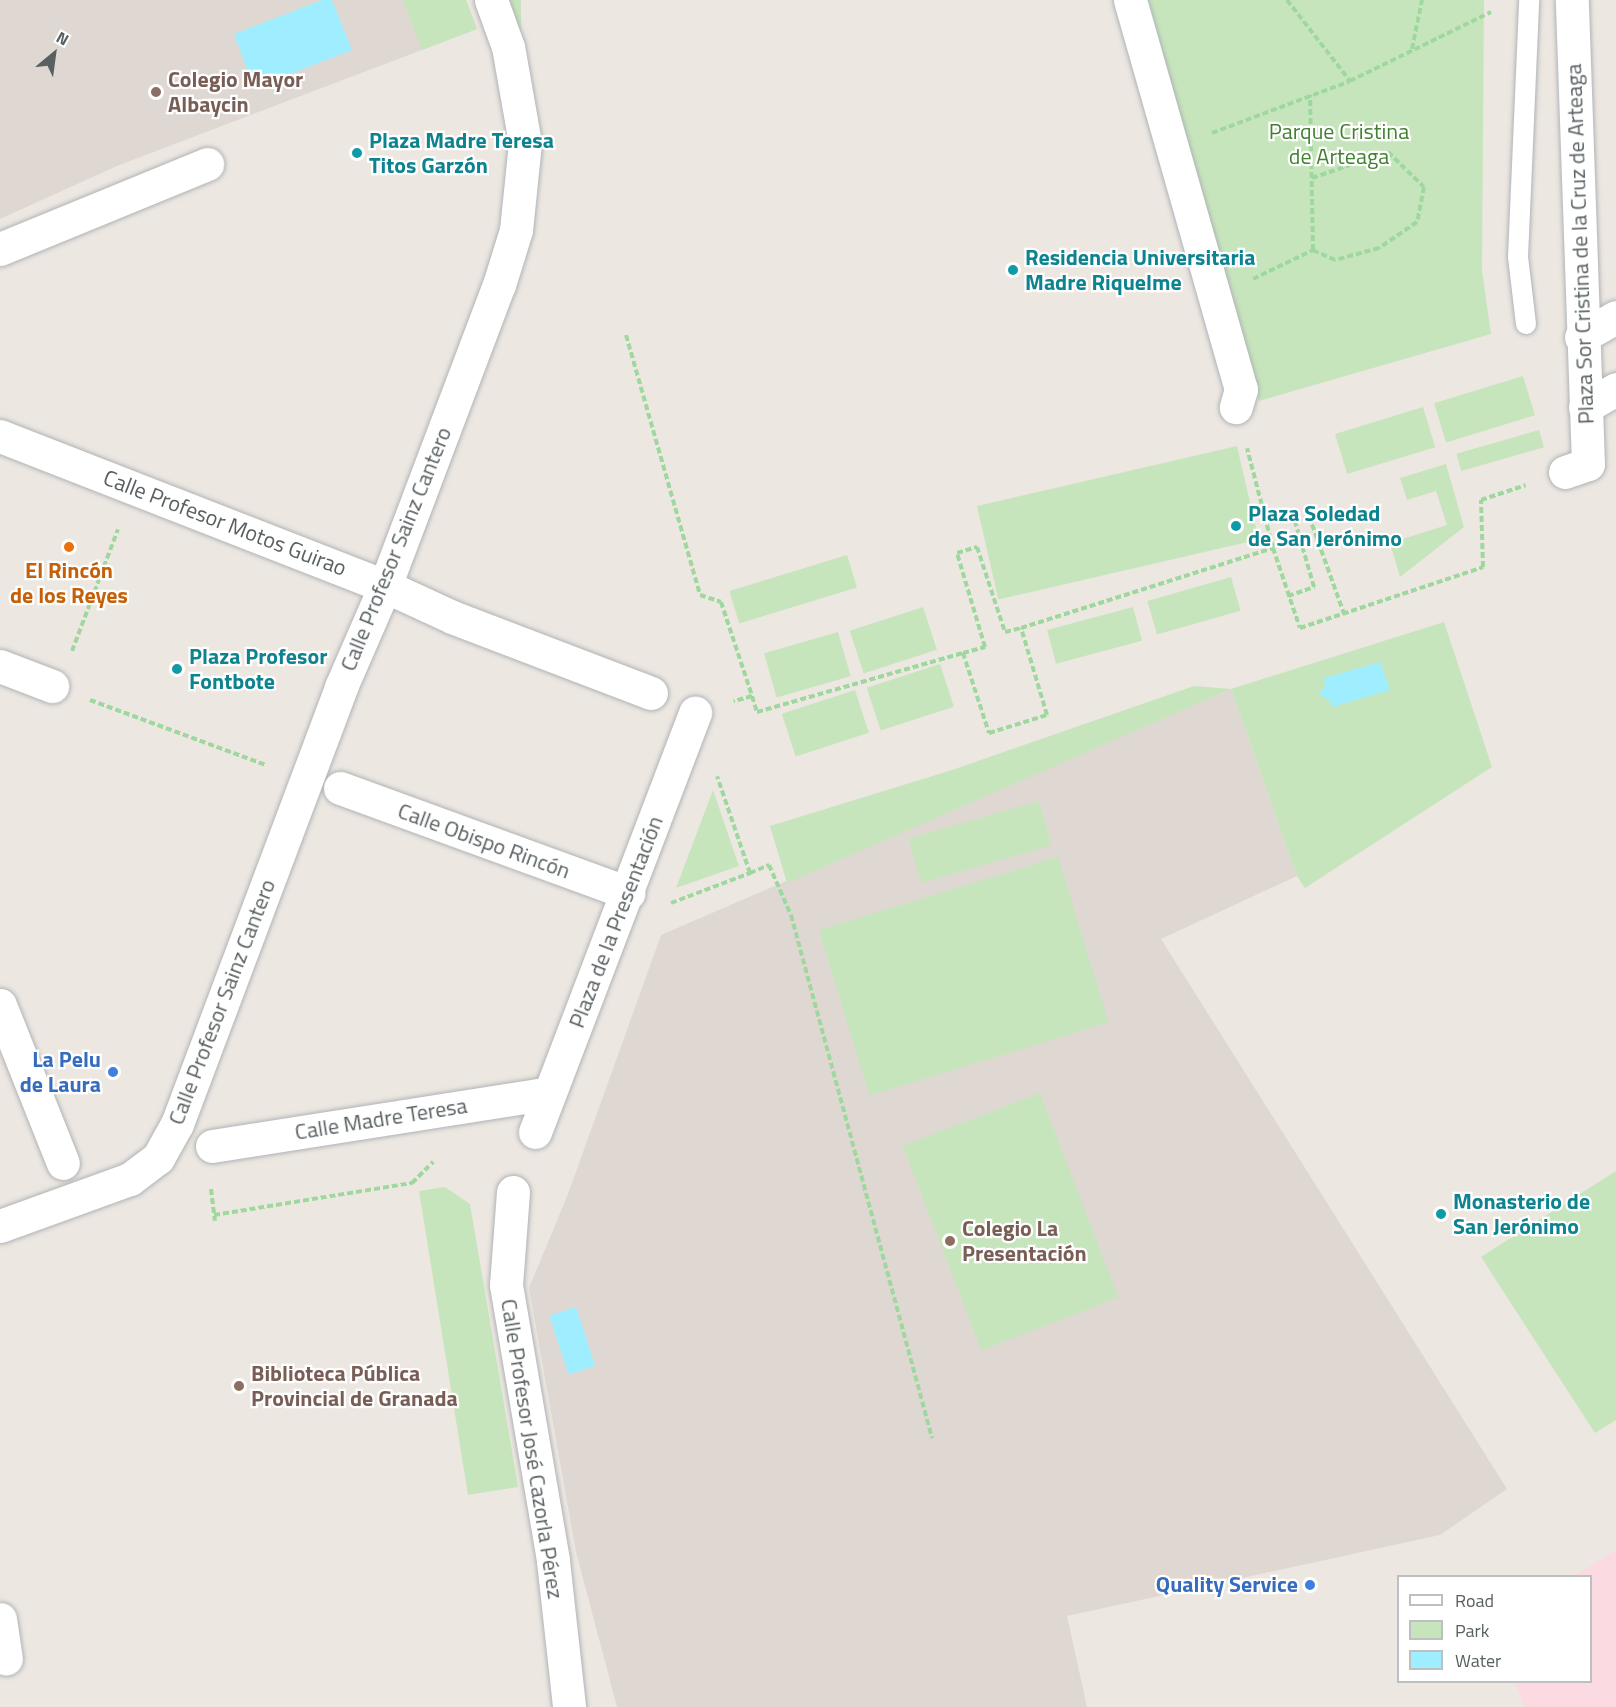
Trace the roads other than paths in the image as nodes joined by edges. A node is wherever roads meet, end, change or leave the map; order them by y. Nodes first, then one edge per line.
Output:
1 (491, 0) edge
2 (1130, 0) edge
3 (1529, 0) edge
4 (1572, 0) edge
5 (207, 164) dead end
6 (0, 249) edge
7 (1616, 317) edge
8 (1526, 324) dead end
9 (1581, 337) junction
10 (1616, 389) edge
11 (1236, 407) road end
12 (1585, 407) junction
13 (0, 436) edge
14 (1565, 472) road end
15 (385, 586) junction
16 (0, 666) edge
17 (55, 687) road end
18 (651, 693) dead end
19 (695, 712) dead end
20 (340, 788) dead end
21 (628, 893) junction
22 (0, 1005) edge
23 (549, 1093) junction
24 (535, 1132) dead end
25 (212, 1146) dead end
26 (63, 1163) dead end
27 (513, 1192) dead end
28 (0, 1226) edge
29 (0, 1619) edge
30 (6, 1659) dead end
31 (569, 1707) edge

1 - 15 street, Calle Profesor Sainz Cantero
2 - 11 street
3 - 8 lane
4 - 9 street, Plaza Sor Cristina de la Cruz de Arteaga
5 - 6 street
7 - 9 street
9 - 12 street, Plaza Sor Cristina de la Cruz de Arteaga
10 - 12 street
12 - 14 street, Plaza Sor Cristina de la Cruz de Arteaga
13 - 15 street, Calle Profesor Motos Guirao
15 - 18 street, Calle Profesor Motos Guirao
15 - 28 street, Calle Profesor Sainz Cantero
16 - 17 street
19 - 21 street, Plaza de la Presentación
20 - 21 street, Calle Obispo Rincón
21 - 23 street, Plaza de la Presentación
22 - 26 street
23 - 24 street, Plaza de la Presentación
23 - 25 street, Calle Madre Teresa
27 - 31 street, Calle Profesor José Cazorla Pérez
29 - 30 street

